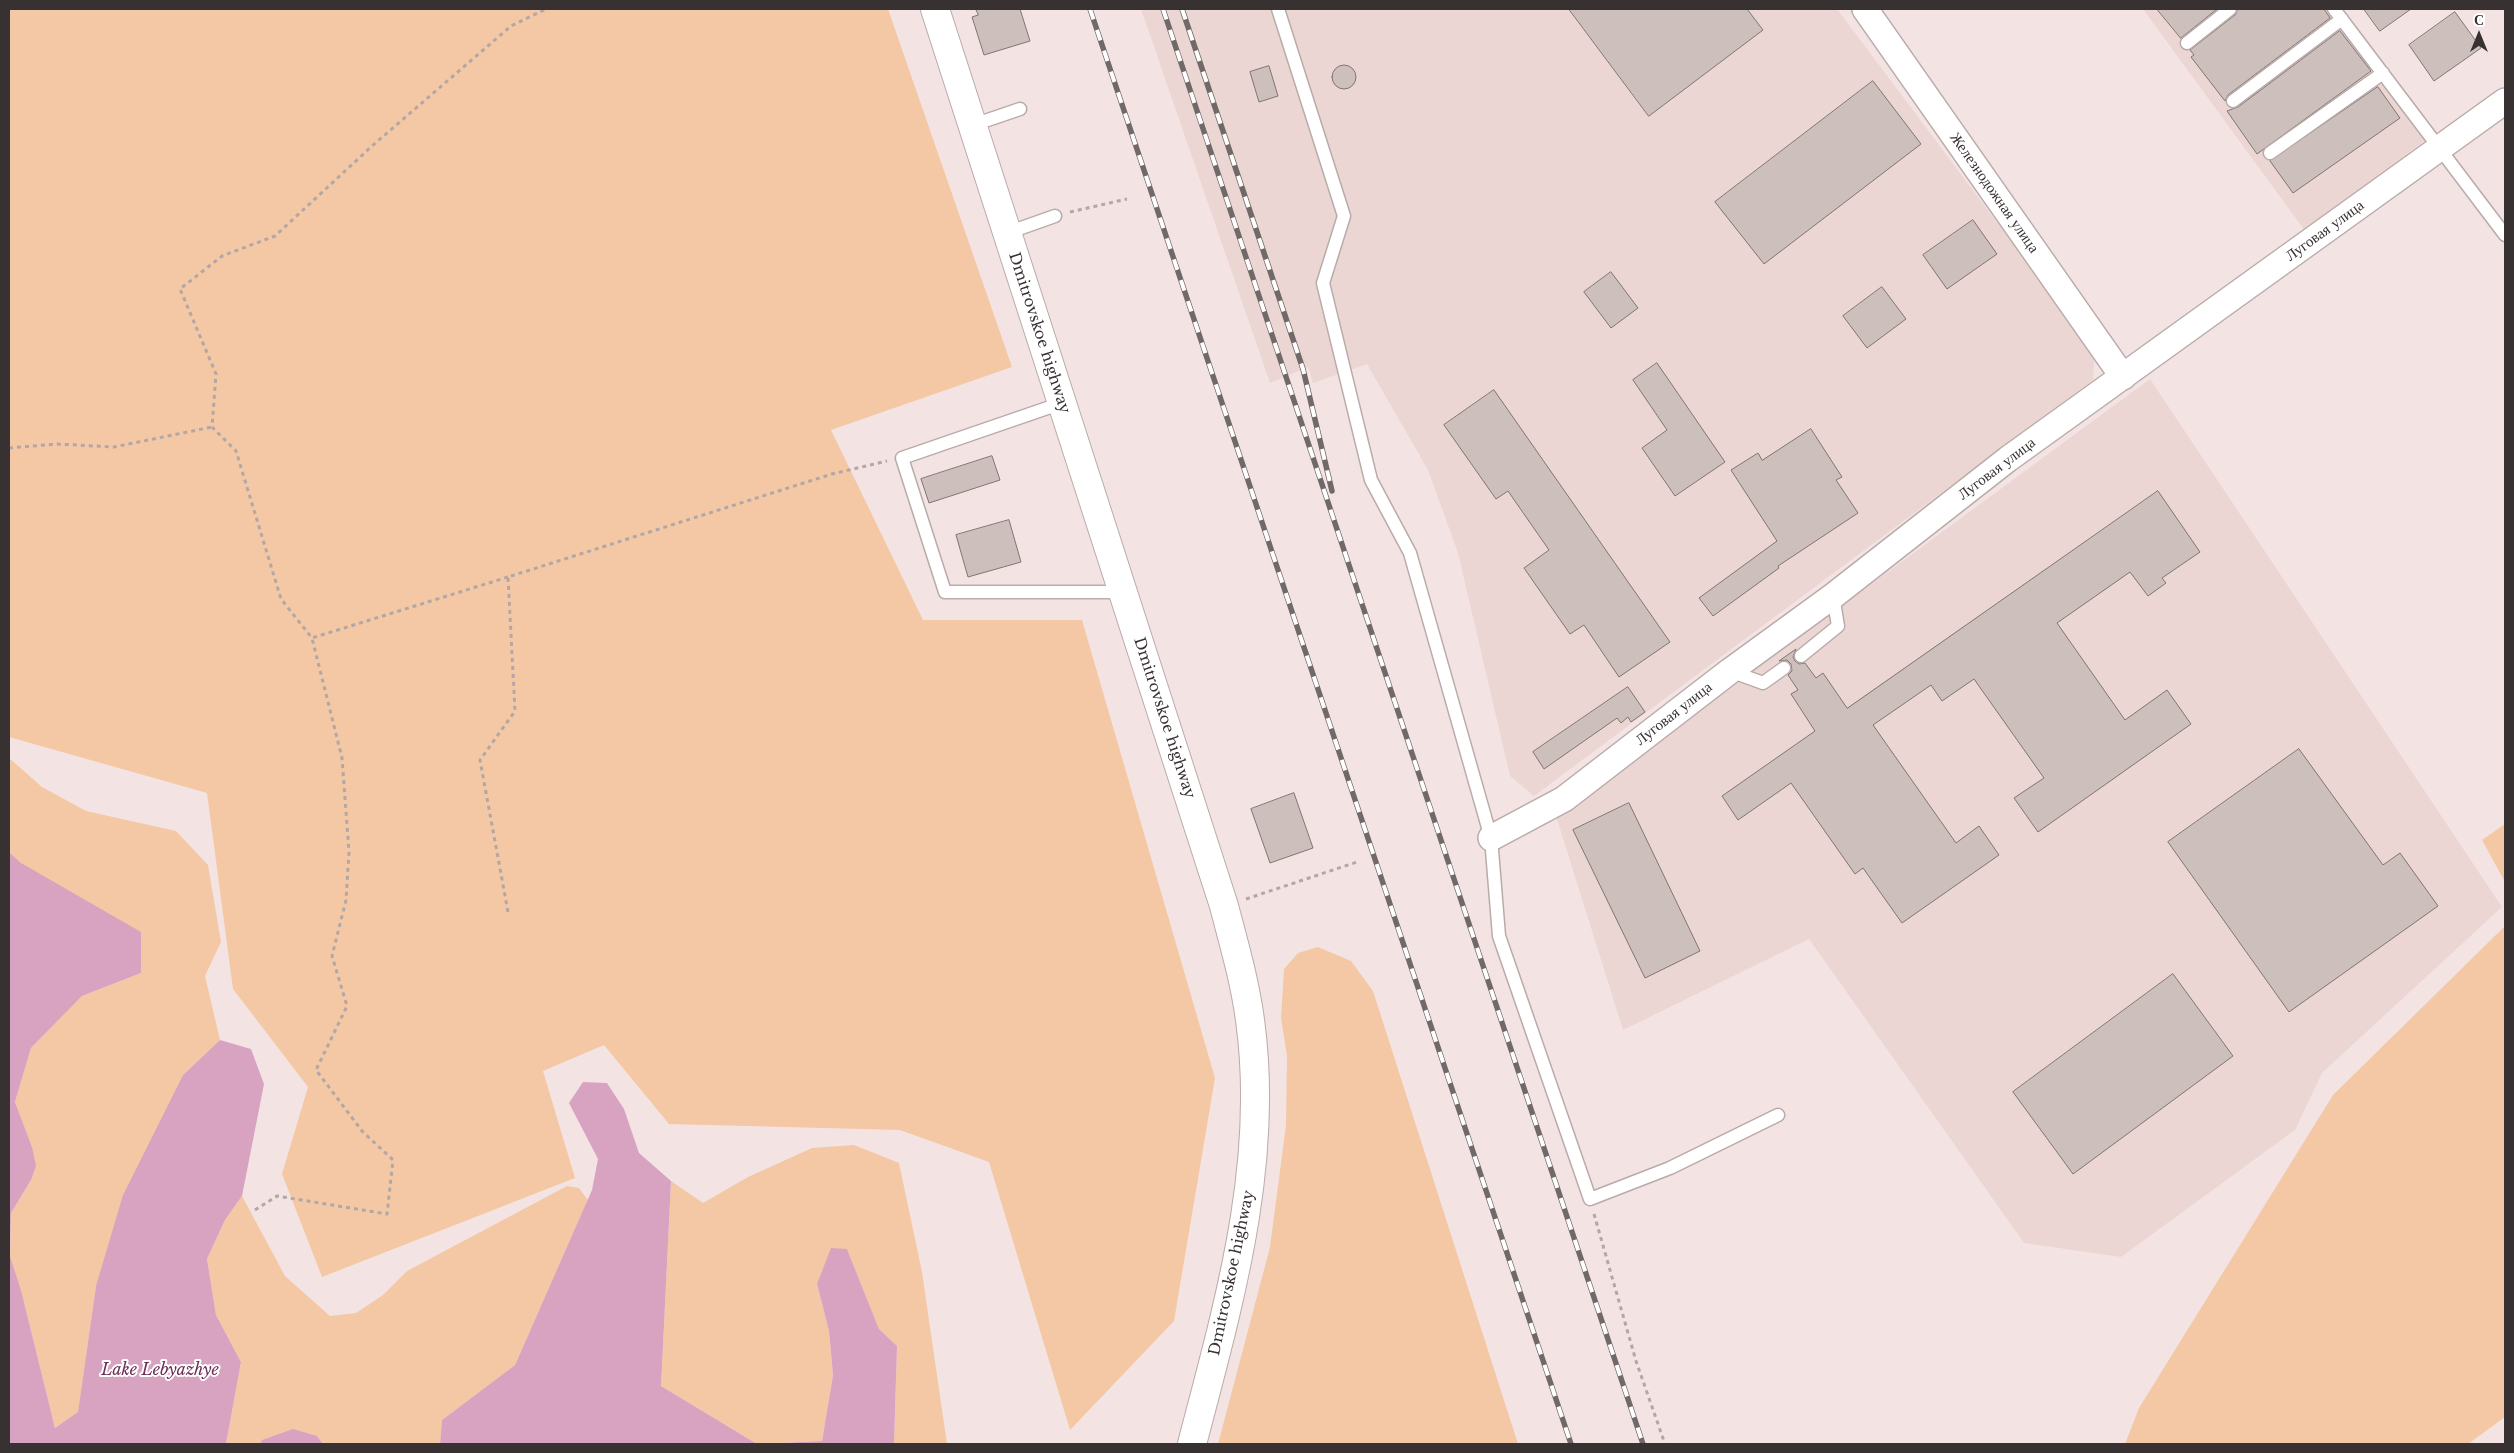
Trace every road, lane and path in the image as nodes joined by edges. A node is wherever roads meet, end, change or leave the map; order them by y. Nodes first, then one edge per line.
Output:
1 (546, 9) edge
2 (935, 9) edge
3 (1278, 9) edge
4 (1865, 9) edge
5 (2230, 9) edge
6 (2338, 14) edge
7 (2187, 43) dead end
8 (2383, 73) junction
9 (2233, 100) dead end
10 (2505, 101) edge
11 (1020, 110) dead end
12 (973, 125) junction
13 (2439, 149) junction
14 (2270, 153) dead end
15 (1127, 199) dead end
16 (1055, 216) joint
17 (1007, 233) junction
18 (2505, 235) edge
19 (2123, 376) junction
20 (1062, 403) junction
21 (212, 427) junction
22 (9, 448) edge
23 (902, 458) junction
24 (508, 577) junction
25 (1124, 592) junction
26 (1833, 596) junction
27 (312, 638) junction
28 (1801, 656) dead end
29 (1784, 668) dead end
30 (1730, 671) junction
31 (1491, 838) junction
32 (1357, 862) dead end
33 (1224, 906) junction
34 (508, 912) dead end
35 (1778, 1115) dead end
36 (1590, 1199) junction
37 (255, 1210) dead end
38 (1192, 1444) edge
39 (1665, 1444) edge

1 - 21 path
2 - 12 main road, Dmitrovskoe highway
3 - 31 lane
4 - 19 street, Железнодожная улица
5 - 7 lane
6 - 8 lane
6 - 9 lane
8 - 13 lane
8 - 14 lane
10 - 13 street, Луговая улица
11 - 12 lane
12 - 17 main road, Dmitrovskoe highway
13 - 18 lane
13 - 19 street, Луговая улица
15 - 16 path
16 - 17 lane
17 - 20 main road, Dmitrovskoe highway
19 - 26 street, Луговая улица
20 - 23 lane
20 - 25 main road, Dmitrovskoe highway
21 - 22 path
21 - 27 path
23 - 24 path
23 - 25 lane
24 - 27 path
24 - 34 path
25 - 33 main road, Dmitrovskoe highway
26 - 28 lane
26 - 30 street, Луговая улица
27 - 37 path
29 - 30 lane
30 - 31 street, Луговая улица
31 - 36 lane
32 - 33 path
33 - 38 main road, Dmitrovskoe highway
35 - 36 lane
36 - 39 path

